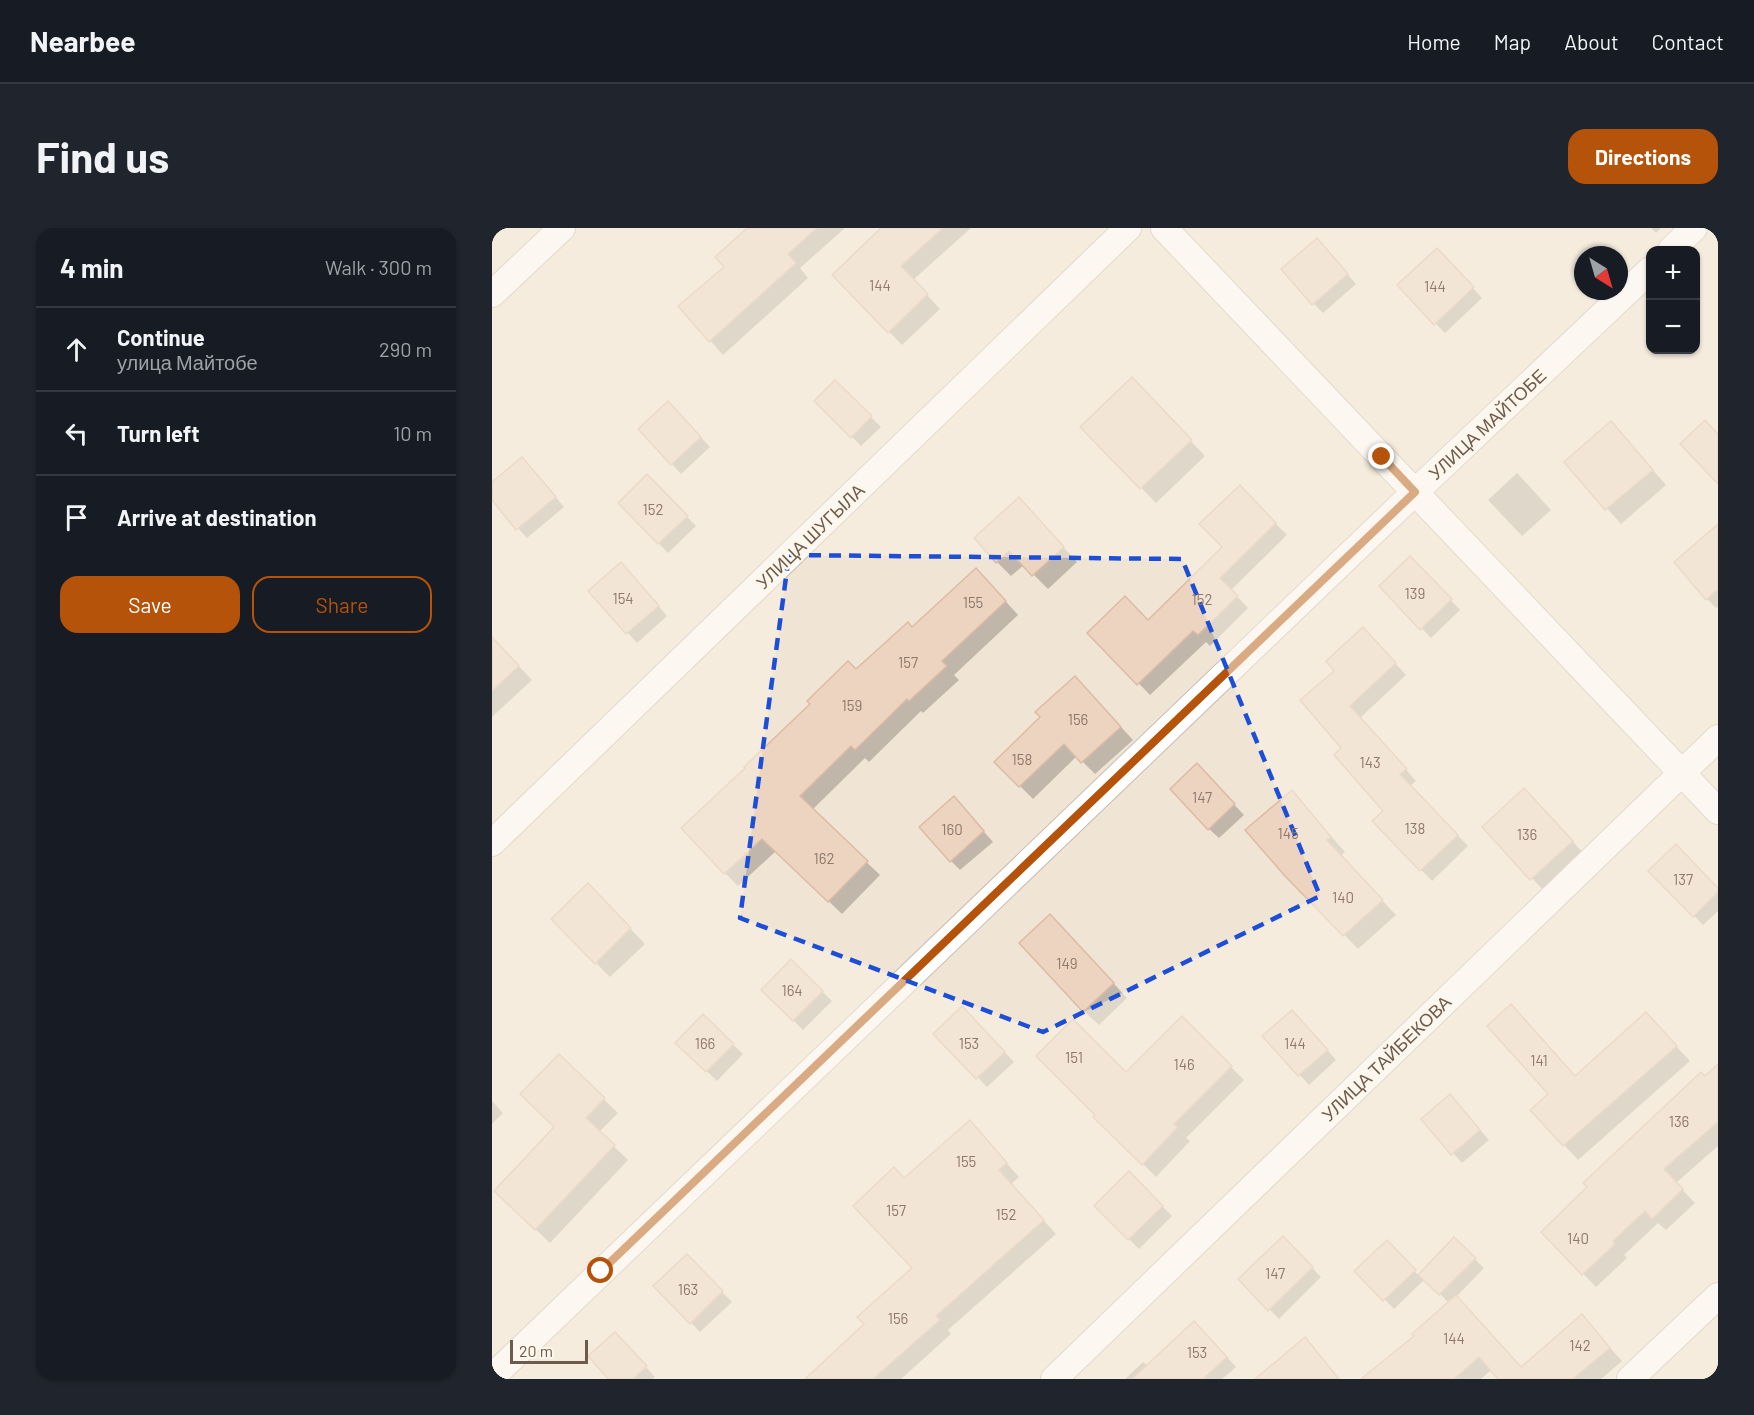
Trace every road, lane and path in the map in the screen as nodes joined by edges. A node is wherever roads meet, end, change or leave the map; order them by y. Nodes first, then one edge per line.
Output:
1 (562, 228) edge
2 (1128, 228) edge
3 (1164, 228) edge
4 (1694, 228) edge
5 (1675, 246) edge
6 (1646, 274) edge
7 (492, 294) edge
8 (1415, 492) junction
9 (1718, 738) edge
10 (1682, 772) junction
11 (1718, 811) edge
12 (492, 843) edge
13 (1718, 1296) edge
14 (492, 1377) edge
15 (1054, 1379) edge
16 (1630, 1379) edge

1 - 7 street
2 - 12 street, УЛИЦА ШУГЫЛА
3 - 8 street
4 - 5 street
6 - 8 street, УЛИЦА МАЙТОБЕ
8 - 10 street
8 - 14 street, УЛИЦА МАЙТОБЕ
9 - 10 street, УЛИЦА ТАЙБЕКОВА
10 - 11 street
10 - 15 street, УЛИЦА ТАЙБЕКОВА
13 - 16 street

